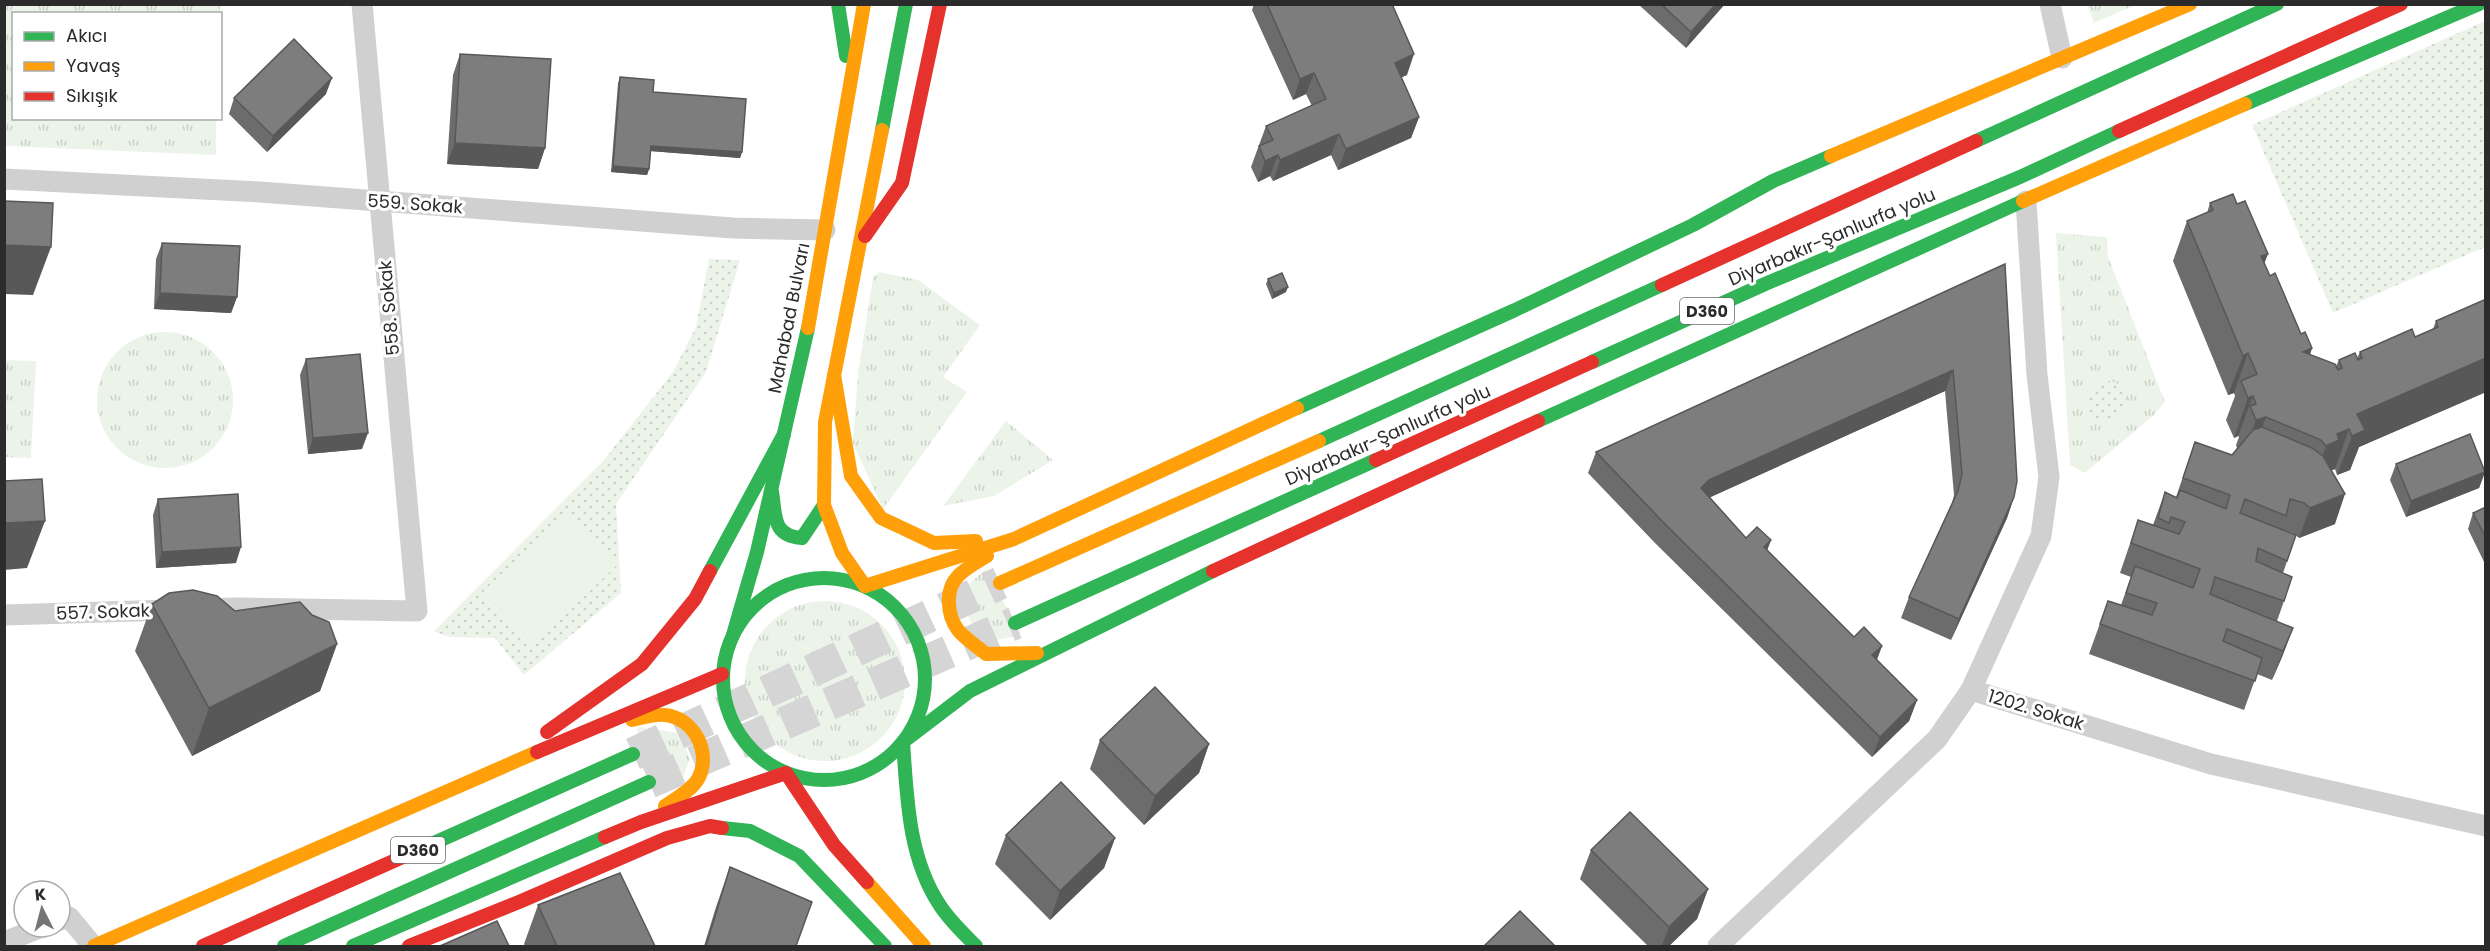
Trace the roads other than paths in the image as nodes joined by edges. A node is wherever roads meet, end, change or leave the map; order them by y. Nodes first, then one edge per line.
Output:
1 (362, 4) edge
2 (838, 4) edge
3 (864, 4) edge
4 (906, 4) edge
5 (940, 4) edge
6 (2050, 4) edge
7 (2190, 4) edge
8 (2277, 4) edge
9 (2401, 4) edge
10 (2479, 4) edge
11 (2062, 58) junction
12 (850, 83) junction
13 (2069, 99) junction
14 (1939, 142) dead end
15 (2020, 177) junction
16 (4, 179) edge
17 (1772, 198) dead end
18 (379, 201) junction
19 (2026, 201) junction
20 (1693, 225) junction
21 (825, 230) junction
22 (859, 244) junction
23 (1785, 308) junction
24 (834, 375) junction
25 (784, 434) junction
26 (771, 487) junction
27 (824, 505) junction
28 (1014, 539) junction
29 (1000, 583) tunnel mouth
30 (865, 586) junction
31 (417, 611) joint
32 (4, 615) edge
33 (1015, 623) tunnel mouth
34 (733, 635) junction
35 (1046, 653) junction
36 (722, 674) junction
37 (1971, 690) junction
38 (601, 724) junction
39 (903, 742) junction
40 (633, 754) tunnel mouth
41 (490, 772) junction
42 (786, 773) junction
43 (649, 782) tunnel mouth
44 (641, 822) junction
45 (2486, 826) edge
46 (72, 920) edge
47 (94, 946) edge
48 (203, 946) edge
49 (284, 946) edge
50 (353, 946) edge
51 (409, 946) edge
52 (885, 946) edge
53 (924, 946) edge
54 (976, 946) edge
55 (1718, 946) edge

1 - 18 street, 558. Sokak
2 - 12 main road
3 - 12 main road, Mahabad Bulvarı
4 - 22 main road
5 - 22 main road
6 - 11 street
7 - 11 main road
8 - 13 main road, Diyarbakır-Şanlıurfa yolu / D360
9 - 15 main road, Diyarbakır-Şanlıurfa yolu / D360
10 - 19 main road
11 - 20 main road
12 - 21 main road, Mahabad Bulvarı
13 - 14 main road
13 - 29 main road, Diyarbakır-Şanlıurfa yolu / D360
15 - 23 main road
15 - 33 main road, Diyarbakır-Şanlıurfa yolu / D360
16 - 18 street, 559. Sokak
17 - 20 main road
18 - 21 street, 559. Sokak
18 - 31 street, 558. Sokak
19 - 23 main road
19 - 37 street, 1202. Sokak
20 - 28 main road
21 - 25 main road, Mahabad Bulvarı
22 - 24 main road
23 - 35 main road
24 - 27 main road
24 - 28 main road
25 - 26 main road, Mahabad Bulvarı
25 - 41 main road
26 - 27 main road
26 - 34 main road, Mahabad Bulvarı
27 - 30 main road
28 - 30 main road
28 - 35 main road
30 - 34 main road
30 - 39 main road
31 - 32 street, 557. Sokak
34 - 36 main road
35 - 39 main road
36 - 38 main road
36 - 42 main road
37 - 45 street, 1202. Sokak
37 - 55 street
38 - 41 main road
38 - 44 main road
39 - 42 main road
39 - 54 main road
40 - 48 main road, D360
41 - 47 main road
42 - 44 main road
42 - 53 main road
43 - 49 main road, D360
44 - 50 main road
46 - 47 street
51 - 52 main road

